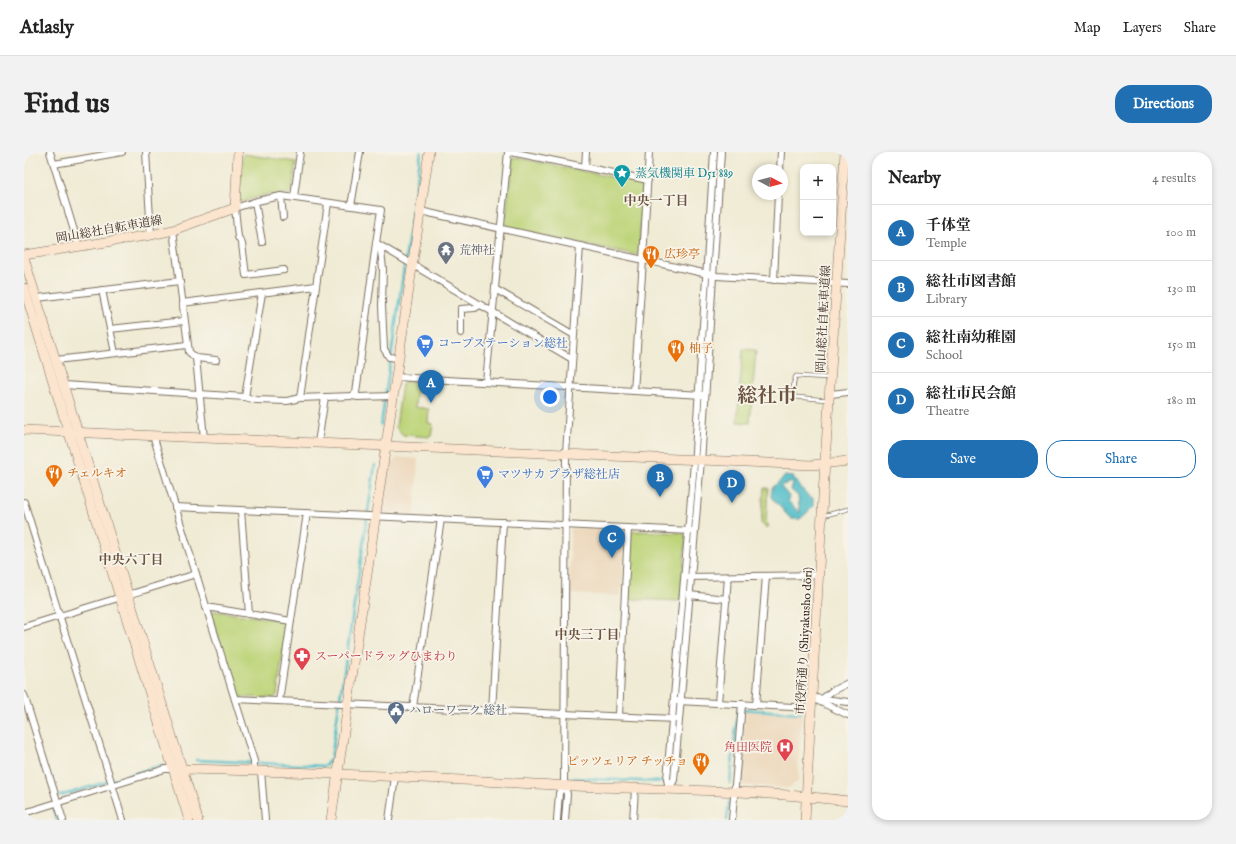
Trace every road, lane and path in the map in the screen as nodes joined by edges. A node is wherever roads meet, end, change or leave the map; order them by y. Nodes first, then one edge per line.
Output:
1 (50, 152) edge
2 (122, 152) edge
3 (146, 152) edge
4 (238, 152) edge
5 (300, 152) edge
6 (360, 152) edge
7 (429, 152) edge
8 (508, 152) edge
9 (512, 152) edge
10 (586, 152) edge
11 (649, 152) edge
12 (714, 152) edge
13 (721, 152) edge
14 (781, 152) edge
15 (845, 152) edge
16 (54, 164) junction
17 (780, 164) edge
18 (585, 167) junction
19 (648, 180) junction
20 (281, 196) junction
21 (294, 197) junction
22 (778, 200) edge
23 (255, 202) junction
24 (328, 203) junction
25 (351, 206) junction
26 (235, 208) junction
27 (420, 211) junction
28 (282, 217) dead end
29 (501, 229) junction
30 (173, 230) junction
31 (151, 235) junction
32 (262, 242) dead end
33 (376, 243) junction
34 (580, 246) junction
35 (79, 247) junction
36 (24, 257) edge
37 (643, 260) junction
38 (407, 262) junction
39 (284, 270) dead end
40 (710, 274) junction
41 (774, 280) junction
42 (180, 281) junction
43 (837, 283) junction
44 (848, 284) edge
45 (316, 286) junction
46 (24, 288) edge
47 (495, 289) junction
48 (102, 290) junction
49 (262, 293) junction
50 (37, 298) junction
51 (182, 304) junction
52 (480, 305) junction
53 (493, 313) junction
54 (184, 321) junction
55 (110, 329) junction
56 (461, 333) dead end
57 (574, 335) junction
58 (187, 345) junction
59 (115, 353) junction
60 (393, 357) junction
61 (196, 358) junction
62 (572, 359) junction
63 (56, 360) junction
64 (216, 360) dead end
65 (396, 377) junction
66 (832, 378) junction
67 (486, 382) junction
68 (64, 385) junction
69 (570, 388) junction
70 (634, 391) junction
71 (848, 392) edge
72 (200, 395) junction
73 (702, 395) junction
74 (352, 396) junction
75 (388, 396) junction
76 (245, 397) junction
77 (325, 397) junction
78 (830, 397) junction
79 (300, 398) junction
80 (24, 430) edge
81 (68, 432) junction
82 (79, 432) junction
83 (153, 435) junction
84 (204, 438) junction
85 (318, 443) junction
86 (386, 446) junction
87 (566, 453) junction
88 (697, 459) junction
89 (848, 461) edge
90 (825, 464) junction
91 (24, 502) edge
92 (175, 507) junction
93 (848, 509) edge
94 (241, 510) junction
95 (307, 513) junction
96 (370, 516) junction
97 (822, 516) junction
98 (441, 519) junction
99 (503, 522) junction
100 (565, 525) junction
101 (628, 528) junction
102 (691, 531) junction
103 (196, 574) junction
104 (819, 575) junction
105 (766, 576) junction
106 (688, 577) junction
107 (728, 577) junction
108 (689, 595) junction
109 (124, 596) junction
110 (727, 599) junction
111 (206, 608) junction
112 (249, 614) junction
113 (59, 616) junction
114 (291, 621) junction
115 (24, 627) edge
116 (848, 683) edge
117 (24, 695) edge
118 (812, 698) junction
119 (235, 699) junction
120 (822, 699) junction
121 (677, 701) junction
122 (279, 702) junction
123 (848, 702) edge
124 (718, 703) junction
125 (342, 704) junction
126 (756, 705) junction
127 (413, 707) junction
128 (741, 708) junction
129 (812, 708) junction
130 (492, 711) junction
131 (564, 714) junction
132 (848, 715) edge
133 (619, 716) junction
134 (676, 719) junction
135 (256, 767) junction
136 (178, 769) junction
137 (337, 774) junction
138 (395, 777) junction
139 (111, 783) junction
140 (564, 785) junction
141 (635, 788) junction
142 (669, 790) junction
143 (734, 792) junction
144 (806, 796) junction
145 (848, 801) edge
146 (57, 803) junction
147 (24, 813) edge
148 (63, 820) edge
149 (123, 820) edge
150 (189, 820) edge
151 (198, 820) edge
152 (265, 820) edge
153 (331, 820) edge
154 (389, 820) edge
155 (557, 820) edge
156 (565, 820) edge
157 (633, 820) edge
158 (732, 820) edge
159 (805, 820) edge

1 - 16 street
2 - 16 street
3 - 31 street
4 - 26 street
5 - 21 street
6 - 25 street
7 - 27 street
8 - 29 street
9 - 18 street
10 - 18 street
11 - 19 street
12 - 40 street
13 - 40 street
14 - 17 street
15 - 43 street, 岡山総社自転車道線
16 - 35 street
18 - 19 street
19 - 37 street
20 - 21 street
20 - 23 street
20 - 28 street
21 - 24 street
22 - 41 street
23 - 26 street
23 - 32 street
24 - 25 street
24 - 45 street
25 - 33 street
26 - 30 street, 岡山総社自転車道線
26 - 39 street
27 - 29 street
27 - 38 street
29 - 34 street
29 - 47 street
30 - 31 street, 岡山総社自転車道線
30 - 42 street
31 - 35 street, 岡山総社自転車道線
33 - 38 street
33 - 60 street
33 - 74 street
34 - 37 street
34 - 57 street
35 - 36 street, 岡山総社自転車道線
36 - 50 street
37 - 40 street
37 - 70 street
38 - 52 street
38 - 60 street
40 - 41 street
40 - 73 street
41 - 43 street
42 - 48 street
42 - 51 street
43 - 44 street
43 - 66 street, 岡山総社自転車道線
45 - 49 street
45 - 79 street
46 - 81 street
47 - 53 street
47 - 57 street
48 - 50 street
48 - 55 street
49 - 51 street
49 - 76 street
50 - 63 street
51 - 54 street
52 - 53 street
52 - 56 street
53 - 62 street
53 - 67 street
54 - 55 street
54 - 58 street
55 - 59 street
57 - 62 street
58 - 59 street
58 - 61 street
59 - 63 street
60 - 65 street
61 - 64 street
61 - 72 street
62 - 69 street
63 - 68 street
65 - 67 street
65 - 75 street
66 - 78 street, 岡山総社自転車道線
66 - 78 lane
67 - 69 street
68 - 72 street
68 - 82 street
69 - 70 street
69 - 87 street
70 - 73 street
71 - 78 street
72 - 76 street
72 - 84 street
73 - 88 street
74 - 75 street
74 - 77 street
75 - 86 street
76 - 79 street
77 - 79 street
77 - 85 street
78 - 90 street, 岡山総社自転車道線
80 - 81 street
81 - 82 street
81 - 109 street
82 - 83 street
82 - 109 street
83 - 84 street
83 - 92 street
84 - 85 street
85 - 86 street
86 - 87 street
86 - 96 street
87 - 88 street
87 - 100 street
88 - 90 street
88 - 102 street
89 - 90 street
90 - 97 street, 市役所通り (Shiyakusho dōri)
91 - 113 street
92 - 94 street
92 - 103 street
93 - 97 lane
94 - 95 street
94 - 112 street
95 - 96 street
95 - 114 street
96 - 98 street
96 - 125 street
97 - 104 street, 市役所通り (Shiyakusho dōri)
98 - 99 street
98 - 127 street
99 - 100 street
99 - 130 street
100 - 101 street
100 - 131 street
101 - 102 street
101 - 133 street
102 - 106 street
103 - 109 street
103 - 111 street
104 - 105 street
104 - 118 street, 市役所通り (Shiyakusho dōri)
105 - 107 street
105 - 126 street
106 - 107 street
106 - 108 street
106 - 121 street
107 - 110 street
108 - 110 street
108 - 121 street
109 - 113 street
109 - 136 street
110 - 124 street
111 - 112 street
111 - 119 street
112 - 114 street
113 - 115 street
113 - 139 street
114 - 122 street
116 - 120 street
117 - 146 street
118 - 120 street
118 - 129 street, 市役所通り (Shiyakusho dōri)
118 - 132 street
119 - 122 street
119 - 135 street
120 - 123 street
121 - 124 street
121 - 134 street
122 - 125 street
124 - 128 street
125 - 127 street
125 - 137 street
126 - 128 street
126 - 129 street
127 - 130 street
128 - 143 street
129 - 144 street, 市役所通り (Shiyakusho dōri)
130 - 131 street
131 - 133 street
131 - 140 street
133 - 134 street
134 - 142 street
135 - 136 street
135 - 137 street
135 - 152 street
136 - 139 street
136 - 150 street
136 - 151 street
137 - 138 street
137 - 153 street
138 - 140 street
138 - 154 street
139 - 146 street
139 - 149 street
140 - 141 street
140 - 155 street
140 - 156 street
141 - 142 street
141 - 157 street
142 - 143 street
143 - 144 street
143 - 158 street
144 - 145 street
144 - 159 street, 市役所通り (Shiyakusho dōri)
146 - 147 street
146 - 148 street

